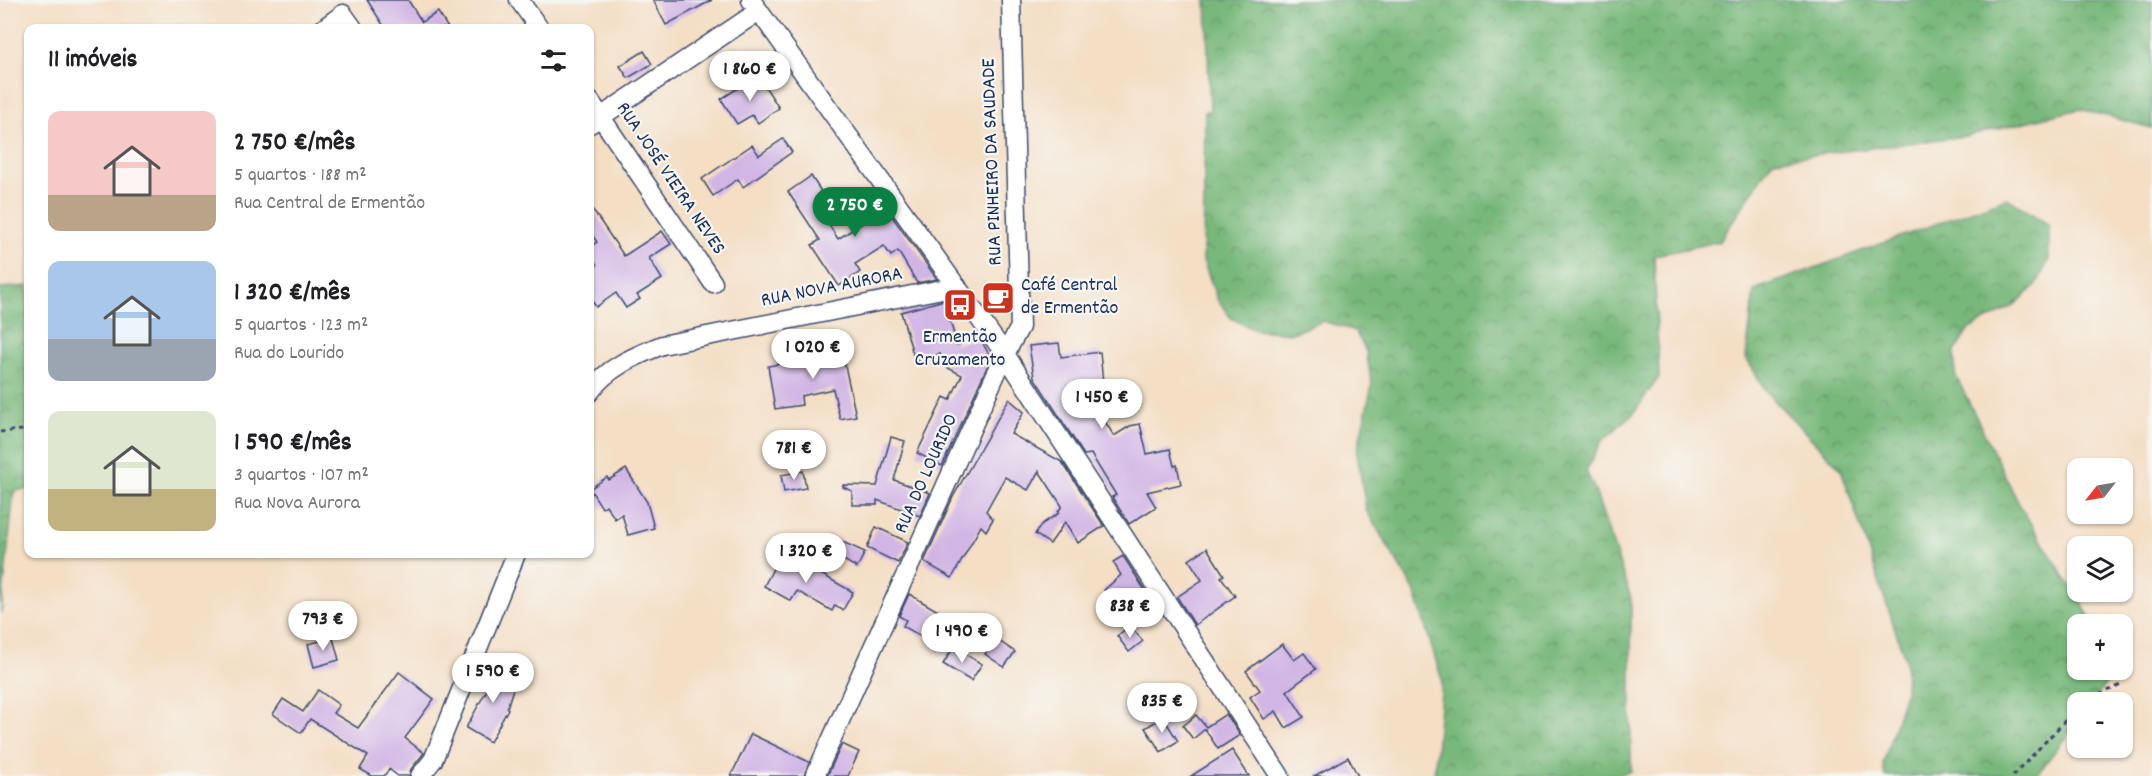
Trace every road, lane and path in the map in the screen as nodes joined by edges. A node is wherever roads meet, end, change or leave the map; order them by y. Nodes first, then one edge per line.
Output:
1 (519, 0) edge
2 (1011, 0) edge
3 (755, 6) edge
4 (329, 24) edge
5 (350, 24) edge
6 (536, 24) edge
7 (595, 120) edge
8 (713, 283) dead end
9 (957, 286) junction
10 (1005, 354) junction
11 (594, 386) edge
12 (24, 429) edge
13 (0, 432) edge
14 (514, 558) edge
15 (2121, 685) dead end
16 (2105, 692) edge
17 (2067, 719) edge
18 (420, 776) edge
19 (815, 776) edge
20 (1280, 776) edge
21 (2013, 776) edge

1 - 6 street
2 - 10 street, RUA PINHEIRO DA SAUDADE
3 - 7 street
3 - 9 street
4 - 5 street
7 - 8 street, RUA JOSÉ VIEIRA NEVES
9 - 10 street
9 - 11 street, RUA NOVA AURORA
10 - 19 street, RUA DO LOURIDO
10 - 20 street
12 - 13 path
14 - 18 street
15 - 16 path
17 - 21 path

